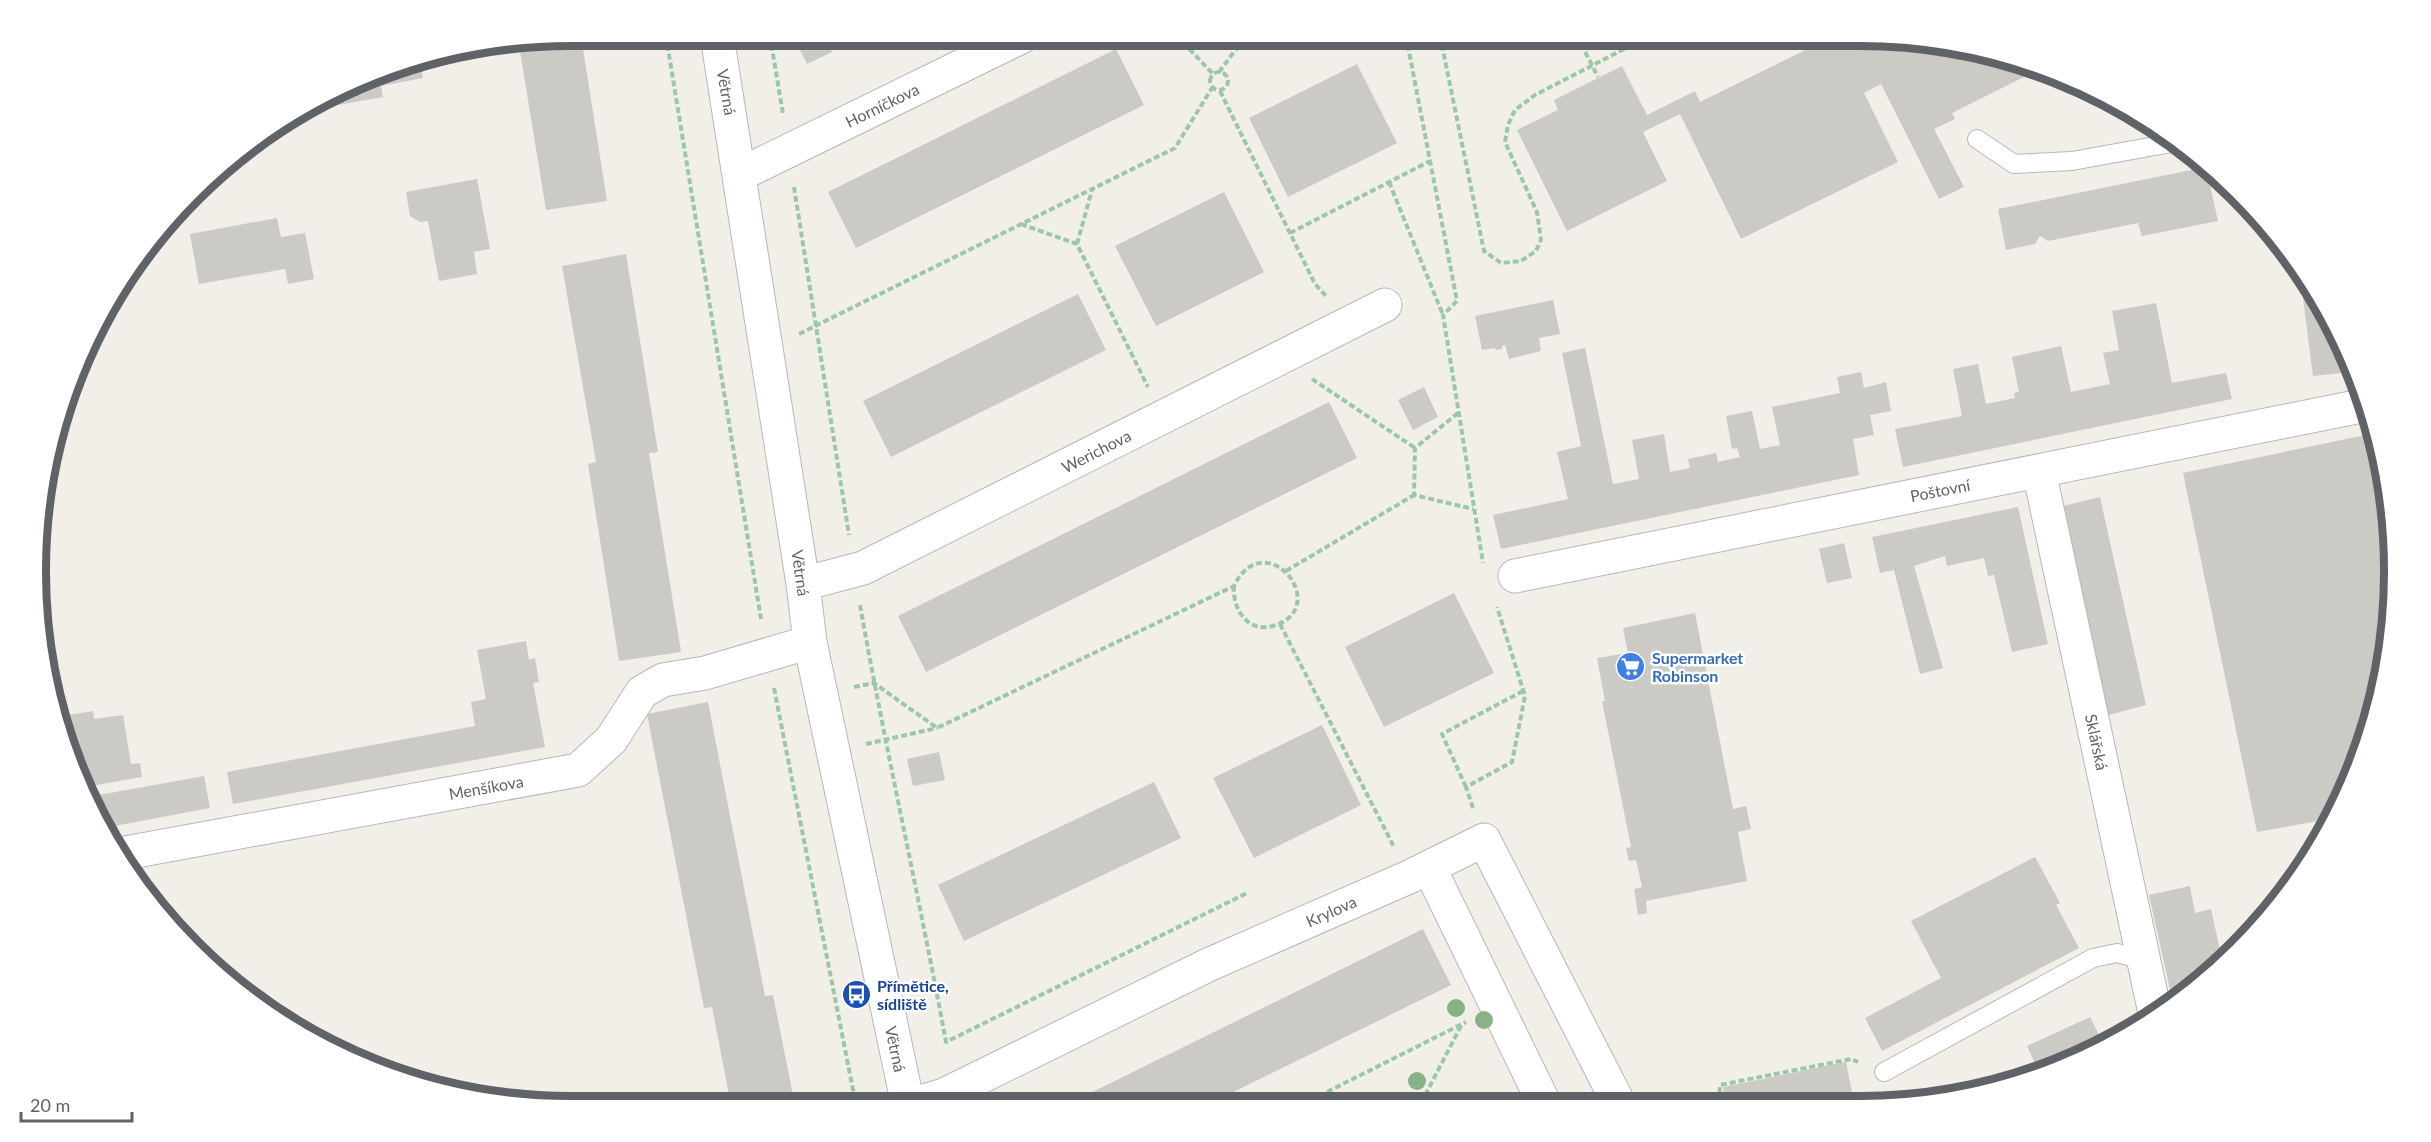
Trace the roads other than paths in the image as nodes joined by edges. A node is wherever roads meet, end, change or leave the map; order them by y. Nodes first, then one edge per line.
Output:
1 (719, 46) edge
2 (1003, 46) edge
3 (1977, 139) dead end
4 (2164, 144) edge
5 (741, 174) junction
6 (1385, 305) dead end
7 (2358, 407) edge
8 (2039, 471) junction
9 (1500, 571) road end
10 (803, 584) junction
11 (810, 642) junction
12 (129, 852) edge
13 (1419, 872) junction
14 (2144, 960) junction
15 (2153, 1005) edge
16 (1884, 1072) road end
17 (907, 1096) edge
18 (940, 1096) edge
19 (1541, 1096) edge
20 (1615, 1096) edge

1 - 5 street, Větrná
2 - 5 street, Horníčkova
3 - 4 lane
5 - 10 street, Větrná
6 - 10 street, Werichova
7 - 8 street, Poštovní
8 - 9 street, Poštovní
8 - 14 street, Sklářská
10 - 11 street, Větrná
11 - 12 street, Menšíkova
11 - 17 street, Větrná
13 - 18 street, Krylova
13 - 19 street
13 - 20 street, Krylova
14 - 15 street, Sklářská
14 - 16 lane

